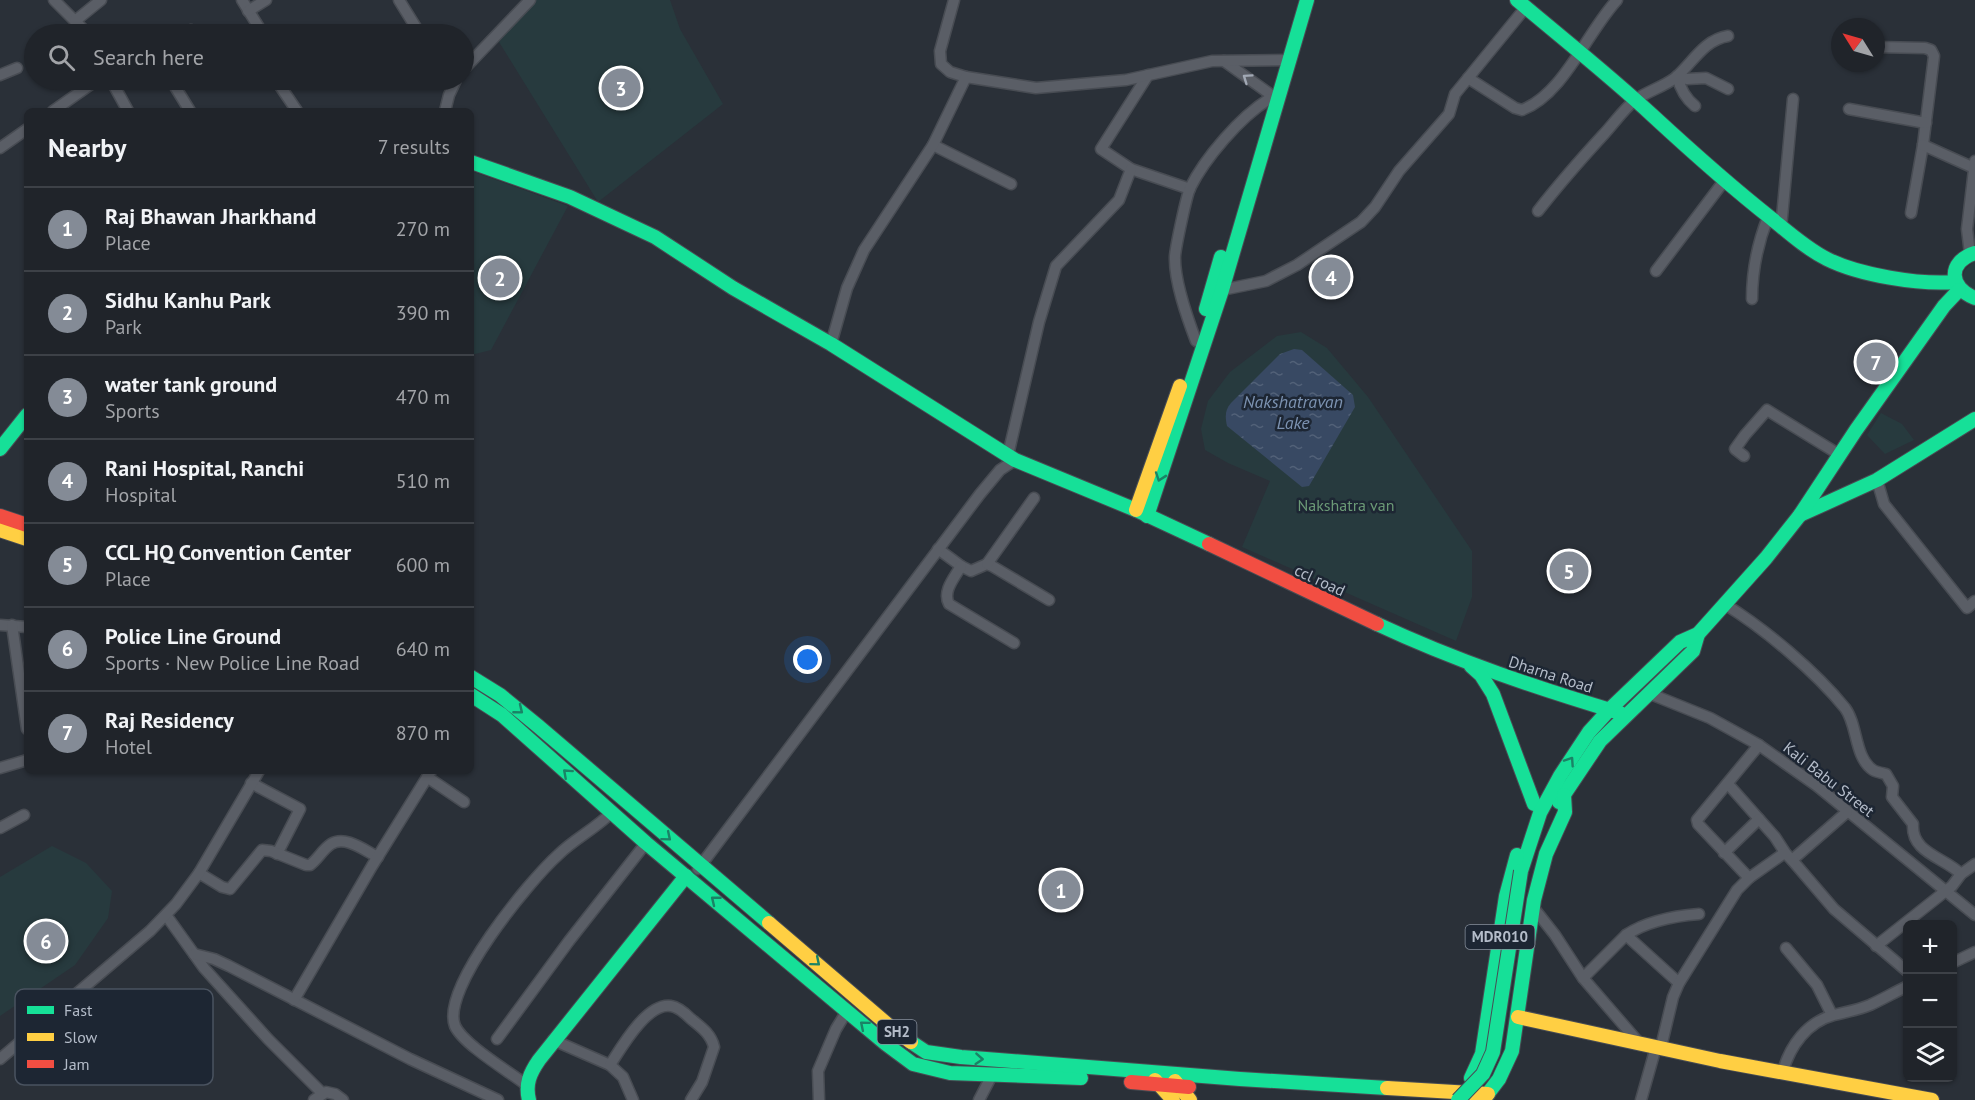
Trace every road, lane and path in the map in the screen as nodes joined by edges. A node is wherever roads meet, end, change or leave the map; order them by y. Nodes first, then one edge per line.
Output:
1 (54, 0) edge
2 (101, 0) edge
3 (242, 0) edge
4 (266, 0) edge
5 (399, 0) edge
6 (530, 0) edge
7 (954, 0) edge
8 (1298, 0) edge
9 (1307, 0) edge
10 (1617, 0) edge
11 (1522, 3) edge
12 (248, 11) junction
13 (75, 21) junction
14 (78, 24) edge
15 (256, 24) edge
16 (414, 24) edge
17 (1728, 36) dead end
18 (1885, 47) edge
19 (1580, 54) junction
20 (474, 59) edge
21 (1285, 60) junction
22 (1224, 61) junction
23 (17, 69) dead end
24 (0, 75) edge
25 (1148, 75) junction
26 (1677, 76) junction
27 (966, 77) junction
28 (1468, 78) junction
29 (1728, 89) dead end
30 (83, 90) edge
31 (116, 90) edge
32 (177, 90) edge
33 (283, 90) edge
34 (449, 90) edge
35 (1270, 97) junction
36 (1793, 99) dead end
37 (1636, 100) junction
38 (1695, 106) dead end
39 (57, 108) edge
40 (126, 108) edge
41 (188, 108) edge
42 (295, 108) edge
43 (445, 108) edge
44 (1849, 109) dead end
45 (1926, 123) junction
46 (24, 131) edge
47 (933, 145) junction
48 (1923, 145) junction
49 (0, 148) edge
50 (474, 163) edge
51 (1975, 165) edge
52 (1131, 169) junction
53 (1724, 181) junction
54 (1011, 184) dead end
55 (1190, 189) junction
56 (1538, 211) dead end
57 (1911, 213) dead end
58 (1768, 217) junction
59 (1781, 228) junction
60 (1973, 254) edge
61 (1656, 271) dead end
62 (1913, 282) junction
63 (1957, 286) junction
64 (1218, 288) junction
65 (1975, 298) edge
66 (1752, 299) dead end
67 (1944, 306) junction
68 (1196, 341) junction
69 (831, 344) junction
70 (24, 419) edge
71 (1975, 419) edge
72 (0, 449) edge
73 (1840, 455) junction
74 (1744, 456) dead end
75 (1011, 458) junction
76 (1877, 480) junction
77 (1034, 498) dead end
78 (1141, 513) junction
79 (1800, 515) junction
80 (0, 516) edge
81 (24, 524) edge
82 (0, 530) edge
83 (24, 538) edge
84 (938, 549) junction
85 (987, 564) junction
86 (961, 566) junction
87 (1049, 600) dead end
88 (1975, 601) edge
89 (1726, 605) junction
90 (0, 625) edge
91 (12, 625) junction
92 (24, 627) edge
93 (1698, 634) junction
94 (1014, 643) dead end
95 (1467, 662) junction
96 (474, 678) edge
97 (1648, 693) junction
98 (474, 701) edge
99 (24, 708) edge
100 (1610, 710) junction
101 (1626, 715) junction
102 (1759, 745) junction
103 (24, 761) edge
104 (0, 768) edge
105 (257, 774) edge
106 (429, 774) edge
107 (252, 783) junction
108 (1728, 784) junction
109 (1558, 791) junction
110 (464, 802) dead end
111 (1534, 804) junction
112 (1847, 812) junction
113 (611, 813) junction
114 (24, 815) dead end
115 (1759, 819) junction
116 (0, 828) edge
117 (646, 843) junction
118 (1724, 853) junction
119 (277, 854) junction
120 (1789, 857) junction
121 (378, 858) junction
122 (1975, 864) edge
123 (700, 865) junction
124 (1526, 872) junction
125 (199, 873) junction
126 (1961, 874) junction
127 (688, 878) junction
128 (1749, 878) junction
129 (1946, 890) junction
130 (1533, 907) junction
131 (1699, 914) dead end
132 (166, 915) junction
133 (1975, 915) edge
134 (1626, 935) junction
135 (1876, 946) junction
136 (1786, 948) dead end
137 (1975, 952) edge
138 (194, 954) junction
139 (1957, 961) edge
140 (1903, 968) edge
141 (1583, 978) junction
142 (1679, 983) junction
143 (1903, 988) edge
144 (82, 989) edge
145 (294, 1000) junction
146 (847, 1011) junction
147 (1832, 1015) junction
148 (1518, 1017) junction
149 (497, 1039) dead end
150 (553, 1040) junction
151 (1641, 1044) junction
152 (15, 1046) edge
153 (1658, 1047) junction
154 (0, 1059) edge
155 (610, 1065) junction
156 (1783, 1071) junction
157 (1147, 1072) junction
158 (1170, 1074) junction
159 (992, 1075) junction
160 (525, 1084) junction
161 (1159, 1085) junction
162 (1179, 1086) junction
163 (318, 1097) edge
164 (1451, 1098) edge
165 (1490, 1098) edge
166 (1918, 1098) edge
167 (343, 1100) edge
168 (498, 1100) edge
169 (529, 1100) edge
170 (633, 1100) edge
171 (691, 1100) edge
172 (819, 1100) edge
173 (980, 1100) edge
174 (1173, 1100) edge
175 (1190, 1100) edge
176 (1472, 1100) edge
177 (1641, 1100) edge
178 (1932, 1100) edge

1 - 13 street
2 - 13 street
3 - 12 street
4 - 12 street
5 - 16 street
6 - 20 street
7 - 27 street
8 - 21 main road
9 - 21 main road
10 - 19 street
11 - 19 main road
11 - 28 street
12 - 15 street
13 - 14 street
17 - 26 street
18 - 45 street
19 - 28 street
19 - 37 main road
21 - 22 street
21 - 35 main road
21 - 64 main road
22 - 25 street
35 -> 22 street
23 - 24 street
25 - 27 street
25 - 52 street
26 - 29 street
26 - 37 street
26 - 38 street
27 - 47 street
28 - 64 street
30 - 39 street
31 - 40 street
32 - 41 street
33 - 42 street
34 - 43 street
35 - 55 street
35 - 64 main road
36 - 59 street
37 - 53 main road
37 - 56 street
44 - 45 street
45 - 48 street
46 - 49 street
47 - 54 street
47 - 69 street
48 - 51 street
48 - 57 street
50 - 69 main road, ccl road
51 - 60 street
52 - 55 street
52 - 75 street
53 - 58 main road
53 - 61 street
55 - 68 street
58 - 59 main road
58 - 66 street
59 - 62 main road
60 - 63 main road
62 - 63 main road
62 - 67 main road
63 - 65 main road
63 - 67 main road
64 - 68 main road
64 -> 78 main road
67 - 73 main road
68 - 78 main road
69 - 75 main road, ccl road
70 - 72 main road
71 - 76 main road
73 - 74 street
73 - 79 main road
75 - 78 main road, ccl road
75 - 84 street
76 - 79 main road
76 - 88 street
77 - 85 street
78 - 95 main road, ccl road
79 - 89 main road
80 - 81 main road
82 - 83 main road
84 - 86 street
84 - 123 street
85 - 86 street
85 - 87 street
86 - 94 street
89 - 93 main road
89 - 126 street
90 - 91 street
91 - 92 street
91 - 99 street
93 - 97 main road
93 - 100 main road
95 - 100 main road, Dharna Road
95 - 111 main road, ccl road
96 -> 123 main road, SH2
97 - 101 main road
97 - 102 street, Kali Babu Street
113 -> 98 main road, SH2
100 - 101 main road, Dharna Road
109 -> 100 main road
101 - 109 main road
102 - 108 street
102 - 112 street, Kali Babu Street
103 - 104 street
105 - 107 street
106 - 110 street
106 - 121 street
107 - 119 street
107 - 125 street
108 - 115 street
108 - 118 street
109 - 111 main road, MDR010
109 - 124 main road
109 - 130 main road, MDR010
111 - 164 main road, MDR010
112 - 120 street
112 - 129 street, Kali Babu Street
113 - 117 main road, SH2
113 - 160 street
114 - 116 street
115 - 118 street
115 - 120 street
117 - 127 main road, SH2
117 - 149 street
118 - 128 street
119 - 121 street
119 - 125 street
120 - 128 street
120 - 135 street
121 - 145 street
122 - 126 street
123 - 127 street
123 -> 157 main road, SH2
124 - 164 main road, bridge
124 - 176 main road
125 - 132 street
126 - 129 street
146 -> 127 main road, SH2
127 - 150 main road
128 - 142 street
129 - 133 street, Kali Babu Street
129 - 135 street
130 - 141 street
130 - 148 main road, MDR010
131 - 134 street
132 - 138 street
132 - 144 street
134 - 141 street
134 - 142 street
135 - 140 street
136 - 147 street
137 - 139 street
138 - 145 street
138 - 163 street
141 - 151 street
142 - 153 street
143 - 147 street
145 - 168 street
159 -> 146 main road, SH2
146 - 172 street
147 - 156 street
148 - 151 main road
148 - 165 main road, MDR010
150 - 155 street
150 - 160 main road
151 - 153 main road
152 - 154 street
153 - 156 main road
153 - 177 street
155 - 170 street
155 - 171 street
156 - 166 main road
157 - 158 main road, SH2
157 - 161 main road
158 - 162 main road
158 - 164 main road, SH2
159 - 161 main road, SH2
159 - 173 street
160 - 169 main road
161 - 162 main road, SH2
161 - 174 main road
162 - 164 main road, SH2
162 - 175 main road
163 - 167 street
164 - 165 main road, MDR010
166 - 178 main road

